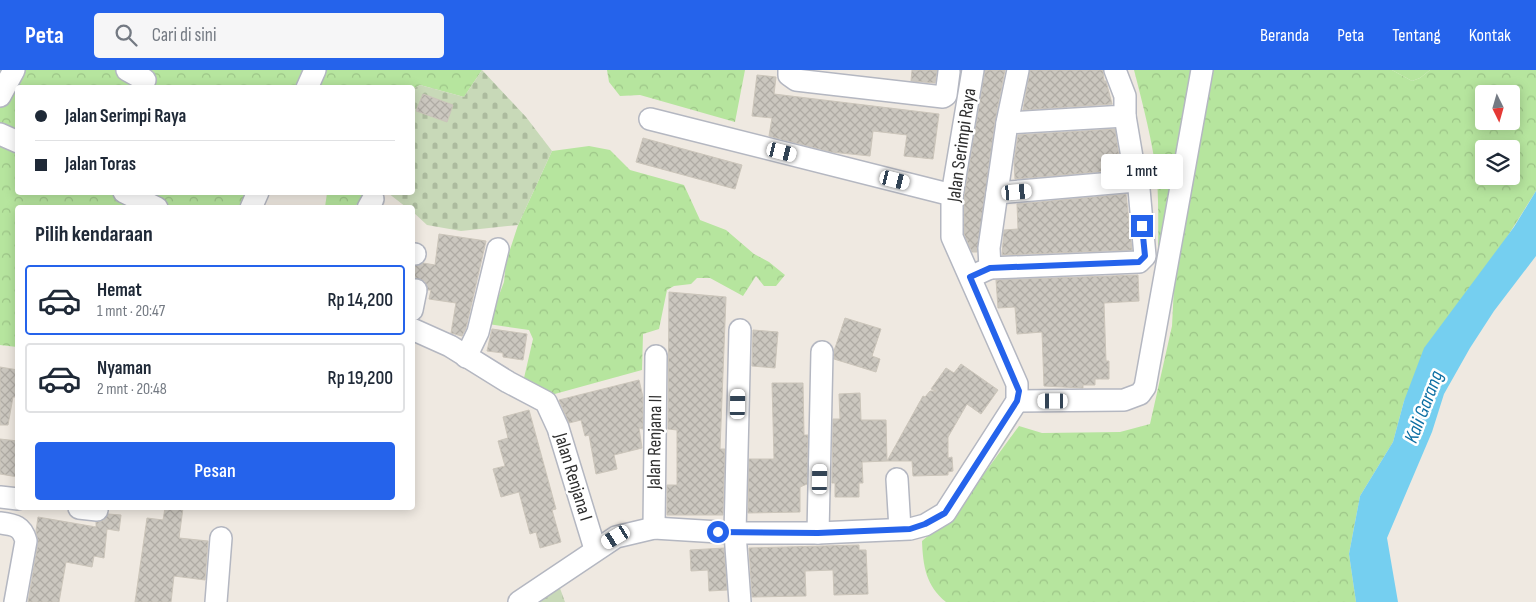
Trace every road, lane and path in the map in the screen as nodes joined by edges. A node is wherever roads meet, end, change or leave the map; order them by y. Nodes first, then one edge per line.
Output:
1 (14, 70) edge
2 (315, 70) edge
3 (789, 70) edge
4 (972, 70) edge
5 (1018, 70) edge
6 (1115, 70) edge
7 (1202, 70) edge
8 (949, 72) dead end
9 (308, 85) edge
10 (0, 96) edge
11 (1116, 116) junction
12 (650, 119) dead end
13 (1007, 122) junction
14 (0, 134) edge
15 (15, 141) edge
16 (1136, 181) junction
17 (998, 193) junction
18 (130, 195) edge
19 (952, 195) junction
20 (151, 205) edge
21 (498, 249) dead end
22 (990, 268) junction
23 (970, 277) junction
24 (415, 330) edge
25 (740, 330) dead end
26 (822, 352) dead end
27 (656, 356) dead end
28 (466, 357) junction
29 (1017, 401) junction
30 (897, 479) dead end
31 (0, 497) edge
32 (15, 499) edge
33 (0, 523) edge
34 (654, 528) junction
35 (900, 529) junction
36 (735, 533) junction
37 (818, 533) junction
38 (222, 538) dead end
39 (595, 549) junction
40 (16, 602) edge
41 (216, 602) edge
42 (519, 602) edge
43 (740, 602) edge

1 - 10 street
2 - 9 street
3 - 8 street
4 - 19 street, Jalan Serimpi Raya
5 - 13 street
6 - 11 street
7 - 29 street
11 - 13 street
11 - 16 street
12 - 19 street
13 - 17 street
14 - 15 street
16 - 17 street
16 - 22 street
17 - 22 street
18 - 20 street
19 - 23 street, Jalan Serimpi Raya
21 - 28 street
22 - 23 street
23 - 29 street, Jalan Serimpi Raya
24 - 28 street
25 - 36 street
26 - 37 street
27 - 34 street, Jalan Renjana II
28 - 39 street, Jalan Renjana I
29 - 35 street
30 - 35 street
31 - 32 street
33 - 40 street
34 - 36 street
34 - 39 street
35 - 37 street
36 - 37 street
36 - 43 street
38 - 41 street
39 - 42 street

